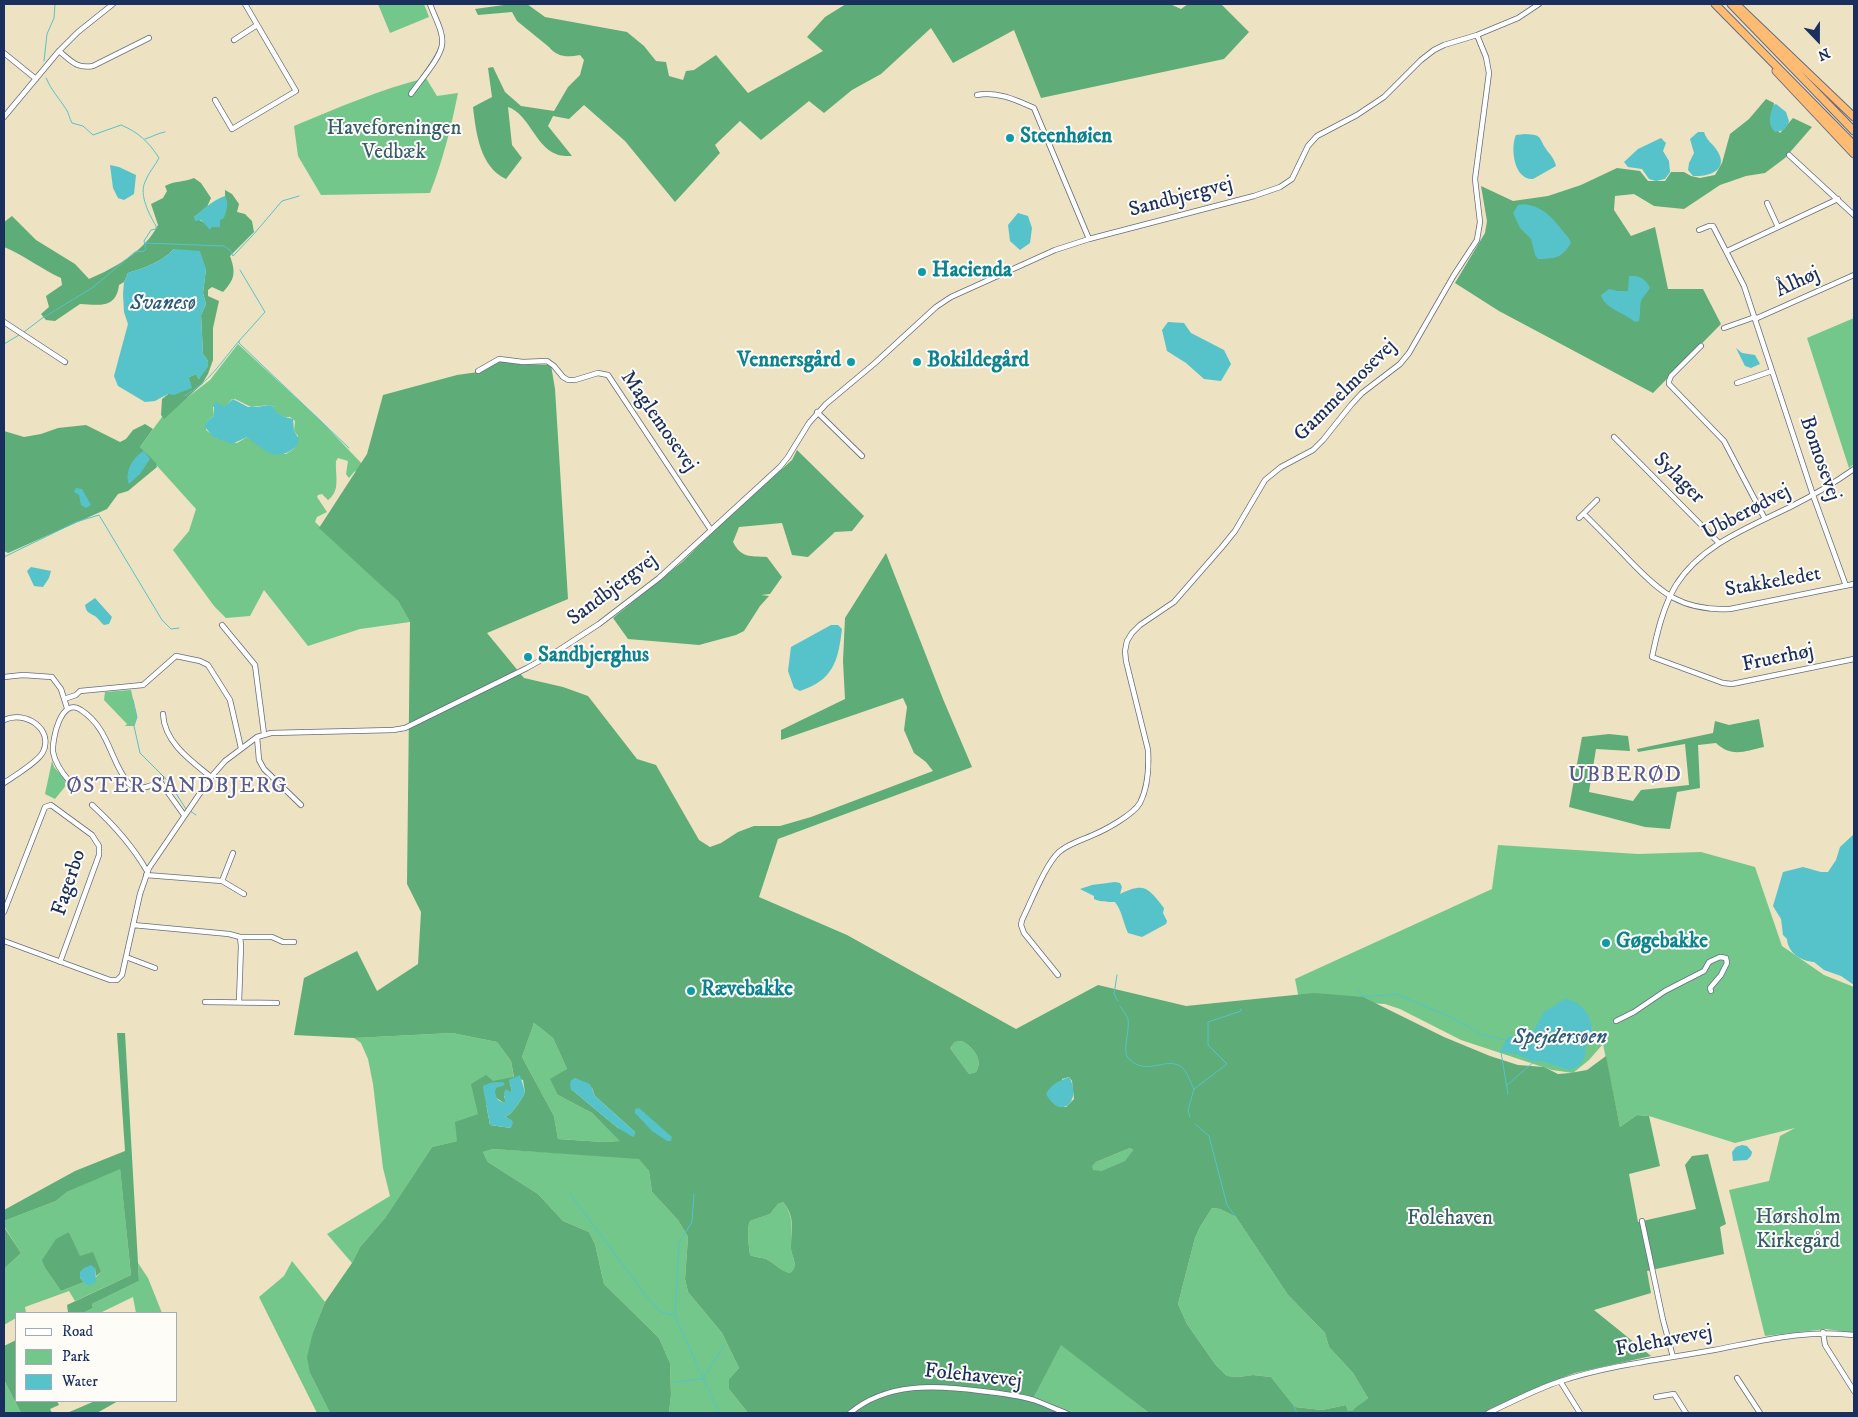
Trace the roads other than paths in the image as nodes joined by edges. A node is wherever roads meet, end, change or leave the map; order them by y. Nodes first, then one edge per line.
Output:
1 (113, 4) edge
2 (245, 4) edge
3 (430, 4) edge
4 (1539, 4) edge
5 (1715, 4) edge
6 (1731, 4) edge
7 (1735, 4) edge
8 (257, 25) junction
9 (1477, 35) junction
10 (149, 38) dead end
11 (234, 40) dead end
12 (59, 51) junction
13 (4, 53) edge
14 (1764, 54) junction
15 (36, 79) junction
16 (411, 94) dead end
17 (977, 95) dead end
18 (215, 100) dead end
19 (4, 117) edge
20 (1854, 117) edge
21 (1854, 131) edge
22 (1854, 145) edge
23 (1854, 154) edge
24 (1789, 155) dead end
25 (1838, 199) junction
26 (1767, 203) dead end
27 (1854, 215) edge
28 (1778, 227) junction
29 (1699, 230) dead end
30 (1089, 239) junction
31 (1727, 251) junction
32 (1854, 275) edge
33 (1755, 318) junction
34 (4, 322) edge
35 (1724, 328) dead end
36 (1700, 346) dead end
37 (65, 362) dead end
38 (478, 371) dead end
39 (1772, 371) junction
40 (1737, 383) dead end
41 (817, 412) junction
42 (1614, 437) dead end
43 (862, 456) dead end
44 (1854, 469) edge
45 (1814, 495) junction
46 (1597, 500) dead end
47 (1584, 514) junction
48 (1579, 518) dead end
49 (1765, 519) junction
50 (711, 530) junction
51 (1719, 543) junction
52 (1854, 584) edge
53 (1846, 586) junction
54 (1670, 596) junction
55 (222, 625) dead end
56 (1652, 657) joint
57 (1854, 659) edge
58 (4, 677) edge
59 (64, 699) junction
60 (67, 708) junction
61 (163, 714) dead end
62 (4, 720) edge
63 (264, 734) junction
64 (257, 737) junction
65 (241, 748) junction
66 (211, 777) junction
67 (70, 779) dead end
68 (4, 784) edge
69 (301, 804) dead end
70 (92, 805) dead end
71 (184, 814) junction
72 (233, 853) dead end
73 (146, 873) junction
74 (222, 881) junction
75 (244, 894) dead end
76 (4, 912) edge
77 (133, 925) junction
78 (240, 937) junction
79 (4, 942) edge
80 (294, 942) dead end
81 (126, 957) junction
82 (60, 962) junction
83 (155, 968) dead end
84 (1058, 974) dead end
85 (1711, 991) dead end
86 (205, 1002) dead end
87 (239, 1002) junction
88 (277, 1003) dead end
89 (1616, 1021) dead end
90 (1642, 1221) dead end
91 (1823, 1332) junction
92 (1854, 1335) edge
93 (1673, 1357) junction
94 (1737, 1378) dead end
95 (1560, 1381) junction
96 (1854, 1391) edge
97 (1656, 1397) dead end
98 (850, 1413) edge
99 (1066, 1413) edge
100 (1488, 1413) edge
101 (1580, 1413) edge
102 (1686, 1413) edge
103 (1760, 1413) edge

1 - 12 street
2 - 8 street
3 - 16 street
4 - 9 street, Sandbjergvej
5 - 14 highway
6 - 21 highway
7 - 20 highway
8 - 11 street
8 - 18 street
9 - 30 street, Sandbjergvej
9 - 84 street, Gammelmosevej
10 - 12 street
12 - 15 street
13 - 15 street
14 - 22 highway
14 - 23 highway
15 - 19 street
17 - 30 street
24 - 25 street
25 - 27 street
25 - 28 street
26 - 28 street
28 - 31 street
29 - 31 street, Bomosevej
30 - 41 street, Sandbjergvej
31 - 33 street, Bomosevej
32 - 33 street, Ålhøj
33 - 35 street
33 - 39 street, Bomosevej
34 - 37 street
36 - 49 street
38 - 50 street, Maglemosevej
39 - 40 street
39 - 45 street, Bomosevej
41 - 43 street
41 - 50 street, Sandbjergvej
42 - 51 street, Sylager
44 - 45 street, Ubberødvej
45 - 49 street, Ubberødvej
45 - 53 street, Bomosevej
46 - 47 street
47 - 48 street
47 - 54 street, Stakkeledet
49 - 51 street, Ubberødvej
50 - 63 street, Sandbjergvej
51 - 54 street, Ubberødvej
52 - 53 street, Stakkeledet
53 - 54 street, Stakkeledet
54 - 56 street, Ubberødvej
55 - 63 street
56 - 57 street, Fruerhøj
58 - 59 street
59 - 60 street
59 - 65 street
60 - 67 street
60 - 71 street
61 - 66 street
62 - 68 street
63 - 64 street, Sandbjergvej
64 - 65 street, Sandbjergvej
64 - 69 street
65 - 66 street, Sandbjergvej
66 - 71 street, Sandbjergvej
70 - 73 street
71 - 73 street, Sandbjergvej
72 - 74 street
73 - 74 street
73 - 77 street, Sandbjergvej
74 - 75 street
76 - 82 street, Fagerbo
77 - 78 street
77 - 81 street, Sandbjergvej
78 - 80 street
78 - 87 street
79 - 82 street
81 - 82 street, Sandbjergvej
81 - 83 street
85 - 89 street
86 - 87 street
87 - 88 street
90 - 93 street
91 - 92 street, Folehavevej
91 - 93 street, Folehavevej
91 - 96 street
93 - 95 street, Folehavevej
94 - 103 street
95 - 100 street, Folehavevej
95 - 101 street
97 - 102 street
98 - 99 street, Folehavevej

